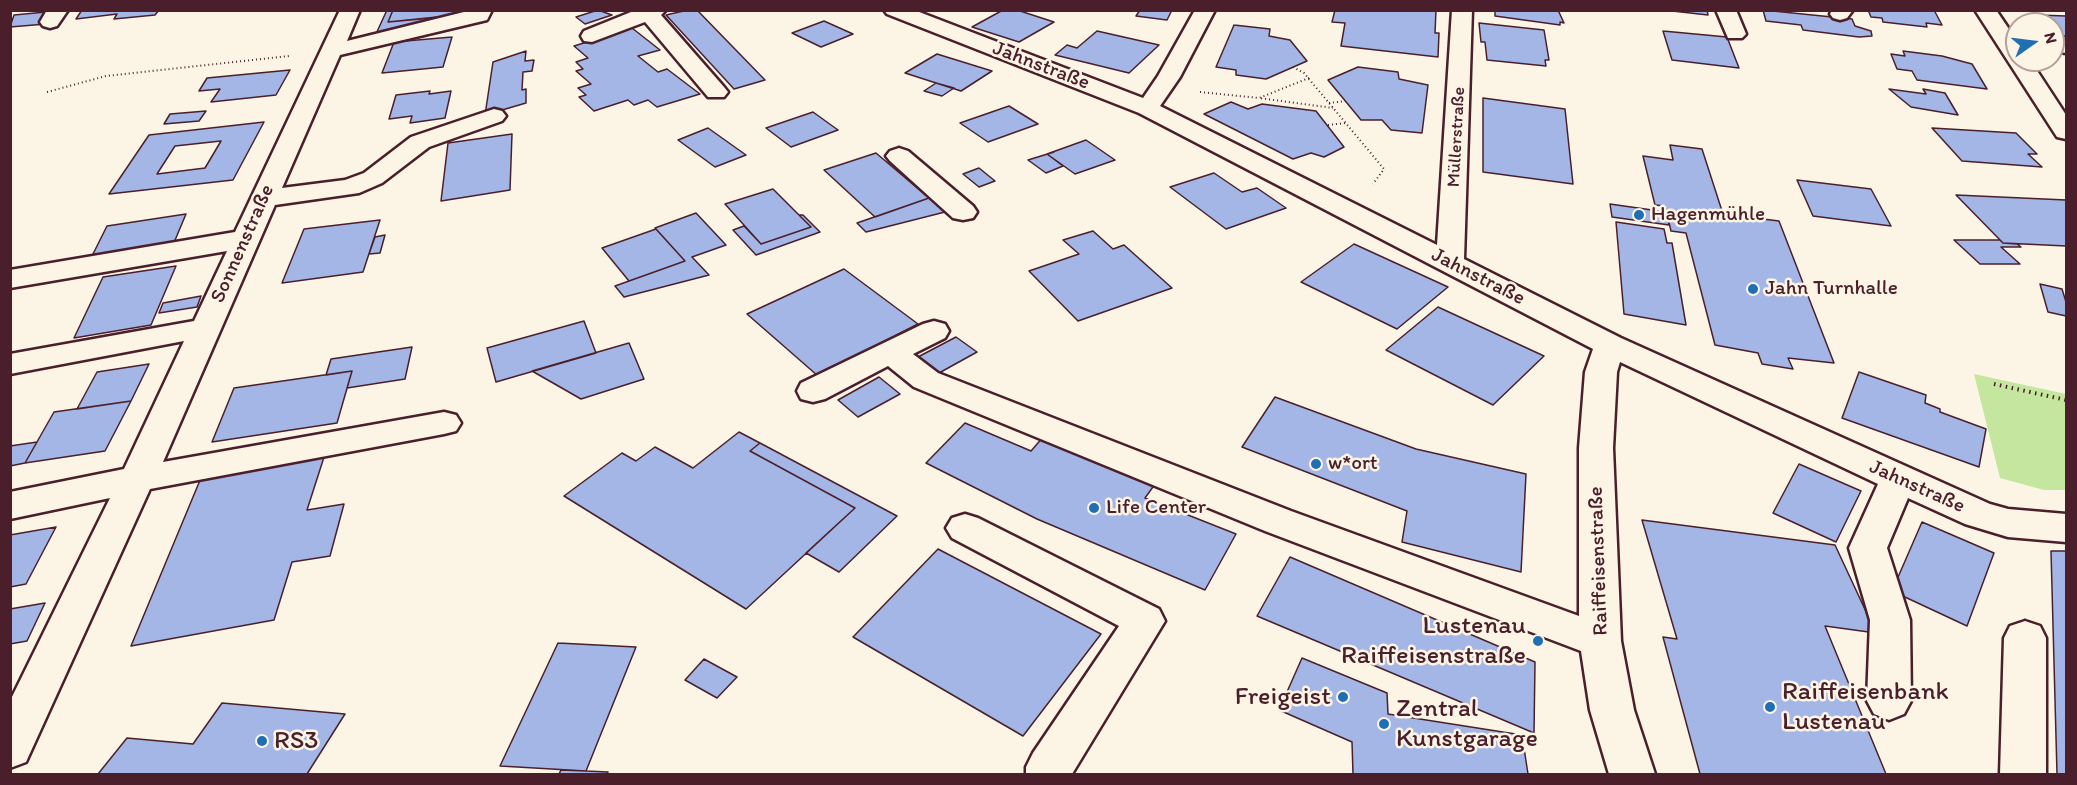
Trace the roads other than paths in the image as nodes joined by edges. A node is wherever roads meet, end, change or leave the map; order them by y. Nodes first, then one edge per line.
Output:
1 (350, 10) edge
2 (482, 10) edge
3 (894, 10) edge
4 (1205, 10) edge
5 (1462, 10) edge
6 (1726, 10) edge
7 (1986, 10) edge
8 (652, 12) edge
9 (1735, 34) dead end
10 (592, 36) dead end
11 (2005, 36) edge
12 (331, 51) junction
13 (2029, 72) edge
14 (716, 92) dead end
15 (1147, 108) junction
16 (494, 116) dead end
17 (2067, 132) edge
18 (899, 156) dead end
19 (264, 198) junction
20 (963, 212) dead end
21 (246, 239) junction
22 (1450, 263) junction
23 (10, 279) edge
24 (205, 328) junction
25 (934, 331) dead end
26 (1610, 345) junction
27 (891, 352) junction
28 (10, 364) edge
29 (813, 391) dead end
30 (444, 423) dead end
31 (138, 478) junction
32 (1898, 479) junction
33 (10, 506) edge
34 (965, 528) dead end
35 (2067, 528) edge
36 (2025, 638) dead end
37 (1600, 641) junction
38 (1889, 701) dead end
39 (10, 748) edge
40 (1049, 774) edge
41 (1632, 774) edge
42 (2023, 774) edge

1 - 12 street, Sonnenstraße
2 - 12 street
3 - 15 street, Jahnstraße
4 - 15 street
5 - 22 street, Müllerstraße
6 - 9 street
7 - 11 street
8 - 10 street
8 - 14 street
12 - 19 street, Sonnenstraße
13 - 17 street
15 - 22 street, Jahnstraße
16 - 19 street
18 - 20 street
19 - 21 street, Sonnenstraße
21 - 23 street
21 - 24 street, Sonnenstraße
22 - 26 street, Jahnstraße
24 - 28 street
24 - 31 street, Sonnenstraße
25 - 27 street
26 - 32 street, Jahnstraße
26 - 37 street, Raiffeisenstraße
27 - 29 street
27 - 37 street
30 - 31 street
31 - 33 street
31 - 39 street, Sonnenstraße
32 - 35 street, Jahnstraße
32 - 38 street
34 - 40 street
36 - 42 street
37 - 41 street, Raiffeisenstraße

